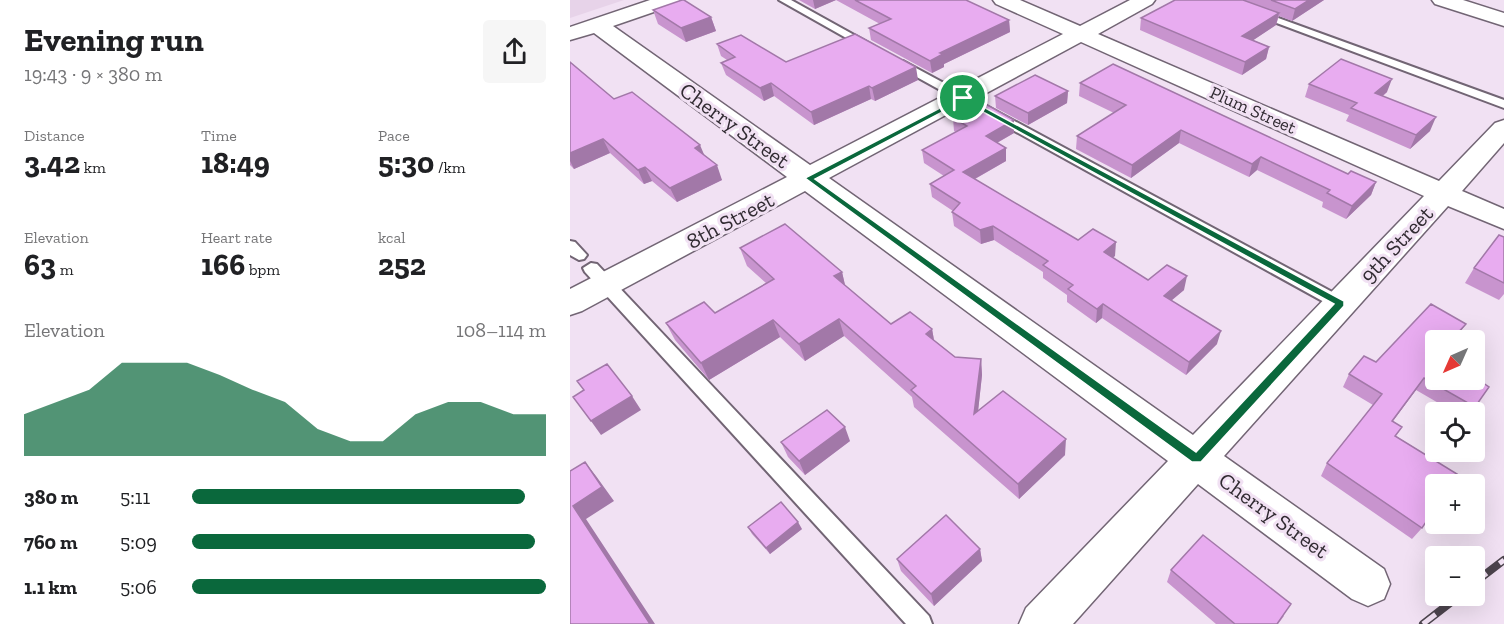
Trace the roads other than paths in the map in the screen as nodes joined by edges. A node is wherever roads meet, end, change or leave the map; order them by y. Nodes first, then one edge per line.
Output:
1 (670, 0) edge
2 (784, 0) edge
3 (1003, 0) edge
4 (1145, 0) edge
5 (1220, 0) edge
6 (1442, 0) edge
7 (1504, 20) edge
8 (597, 25) junction
9 (570, 34) edge
10 (1080, 34) junction
11 (963, 98) junction
12 (1504, 104) edge
13 (1504, 128) edge
14 (809, 178) junction
15 (1443, 193) junction
16 (1504, 220) edge
17 (587, 263) edge
18 (570, 303) edge
19 (1341, 304) junction
20 (1197, 459) junction
21 (1368, 584) dead end
22 (921, 624) edge
23 (1042, 624) edge

1 - 8 street
2 - 11 lane
3 - 10 street, Plum Street
4 - 10 street, 8th Street
5 - 12 lane
6 - 7 street
8 - 9 street
8 - 14 street, Cherry Street
10 - 11 street, 8th Street
10 - 15 street, Plum Street
11 - 14 street, 8th Street
11 - 19 lane
13 - 15 street, 9th Street
14 - 17 street, 8th Street
14 - 20 street, Cherry Street
15 - 16 street, Plum Street
15 - 19 street, 9th Street
17 - 18 street, 8th Street
17 - 22 lane
19 - 20 street, 9th Street
20 - 21 street, Cherry Street
20 - 23 street, 9th Street

